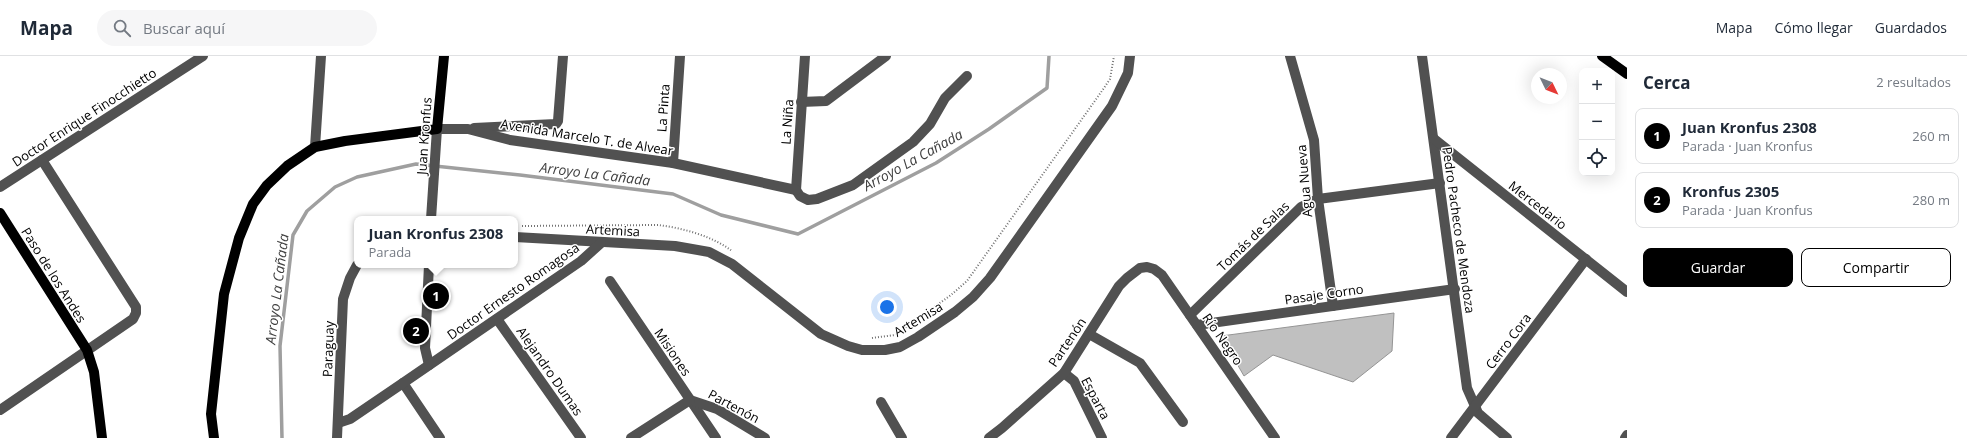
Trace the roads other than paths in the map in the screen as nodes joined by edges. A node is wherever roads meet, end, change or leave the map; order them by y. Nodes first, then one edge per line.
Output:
1 (203, 56) edge
2 (321, 56) edge
3 (444, 56) edge
4 (563, 56) edge
5 (680, 56) edge
6 (805, 56) edge
7 (886, 56) edge
8 (1130, 56) edge
9 (1290, 56) edge
10 (1422, 56) edge
11 (1602, 56) edge
12 (1626, 74) edge
13 (967, 76) dead end
14 (801, 102) junction
15 (437, 129) junction
16 (468, 129) junction
17 (1434, 139) junction
18 (315, 147) junction
19 (42, 160) junction
20 (672, 163) junction
21 (1440, 182) junction
22 (0, 187) edge
23 (796, 190) junction
24 (1318, 199) junction
25 (0, 214) edge
26 (431, 216) edge
27 (518, 237) edge
28 (601, 243) junction
29 (1586, 259) junction
30 (355, 268) edge
31 (429, 268) edge
32 (1140, 268) joint
33 (610, 281) dead end
34 (1455, 289) junction
35 (1627, 292) edge
36 (1333, 306) junction
37 (1190, 315) junction
38 (497, 319) junction
39 (1197, 325) junction
40 (1089, 334) junction
41 (87, 350) junction
42 (429, 365) junction
43 (1064, 373) junction
44 (403, 383) junction
45 (690, 400) junction
46 (881, 402) dead end
47 (1474, 407) junction
48 (0, 410) edge
49 (1183, 422) dead end
50 (338, 423) junction
51 (1627, 435) edge
52 (102, 438) edge
53 (214, 438) edge
54 (337, 438) edge
55 (440, 438) edge
56 (581, 438) edge
57 (631, 438) edge
58 (716, 438) edge
59 (765, 438) edge
60 (902, 438) edge
61 (989, 438) edge
62 (1102, 438) edge
63 (1275, 438) edge
64 (1451, 438) edge
65 (1507, 438) edge
66 (1625, 438) edge

1 - 19 street, Doctor Enrique Finocchietto
2 - 18 street
3 - 15 main road, Juan Kronfus
4 - 16 street
5 - 20 street, La Pinta
6 - 14 street, La Niña
7 - 14 street
8 - 28 street, Artemisa
9 - 24 street, Agua Nueva
10 - 17 street, Pedro Pacheco de Mendoza
11 - 12 main road
13 - 23 street, Avenida Marcelo T. de Alvear
14 - 23 street, La Niña
15 - 16 street, Avenida Marcelo T. de Alvear
15 - 18 main road, Avenida Marcelo T. de Alvear
15 - 26 street, Juan Kronfus
16 - 20 street, Avenida Marcelo T. de Alvear
17 - 21 street, Pedro Pacheco de Mendoza
17 - 29 street, Mercedario
18 - 53 main road, Avenida Marcelo T. de Alvear
19 - 22 street, Doctor Enrique Finocchietto
19 - 41 street
20 - 23 street, Avenida Marcelo T. de Alvear
21 - 24 street, Tomás de Salas
21 - 34 street, Pedro Pacheco de Mendoza
24 - 36 street, Agua Nueva
24 - 37 street, Tomás de Salas
25 - 41 main road, Paso de los Andes
27 - 28 street, Artemisa
28 - 38 street, Doctor Ernesto Romagosa
29 - 35 street, Mercedario
29 - 47 street, Cerro Cora
30 - 50 street, Paraguay
31 - 42 street
32 - 37 street, Río Negro
32 - 40 street, Partenón
33 - 45 street, Misiones
34 - 36 street, Pasaje Corno
34 - 47 street, Pedro Pacheco de Mendoza
36 - 39 street, Pasaje Corno
37 - 39 street, Río Negro
38 - 42 street, Doctor Ernesto Romagosa
38 - 56 street, Alejandro Dumas
39 - 63 street, Río Negro
40 - 43 street, Partenón
40 - 49 street
41 - 48 street
41 - 52 main road, Paso de los Andes
42 - 44 street, Doctor Ernesto Romagosa
43 - 61 street, Partenón
43 - 62 street, Esparta
44 - 50 street, Doctor Ernesto Romagosa
44 - 55 street
45 - 57 street
45 - 58 street, Misiones
45 - 59 street, Partenón
46 - 60 street
47 - 64 street, Cerro Cora
47 - 65 street
50 - 54 street, Paraguay
51 - 66 street

